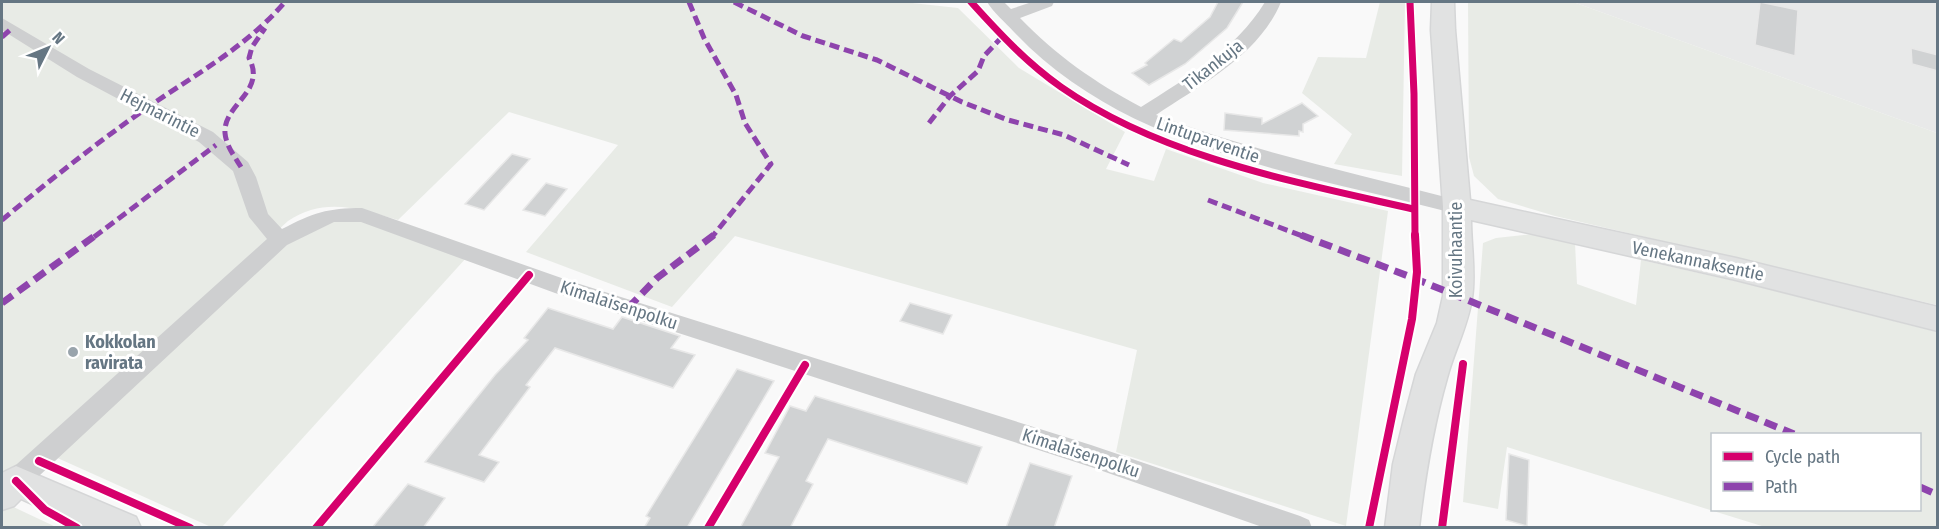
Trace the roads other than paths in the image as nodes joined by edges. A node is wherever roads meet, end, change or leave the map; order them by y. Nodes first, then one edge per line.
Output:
1 (995, 2) edge
2 (1046, 2) edge
3 (1273, 2) edge
4 (1443, 2) edge
5 (1009, 16) junction
6 (2, 23) edge
7 (1141, 116) junction
8 (1457, 207) junction
9 (280, 240) junction
10 (1938, 319) edge
11 (9, 488) edge
12 (124, 528) edge
13 (1300, 528) edge
14 (1402, 528) edge

1 - 5 street, Lintuparventie
2 - 5 street
3 - 7 street, Tikankuja
4 - 8 street, Koivuhaantie
5 - 7 street, Lintuparventie
6 - 9 street, Hejmarintie
7 - 8 street, Lintuparventie
8 - 10 street, Venekannaksentie
8 - 14 street, Koivuhaantie
9 - 11 street, Kimalaisenpolku
9 - 13 street, Kimalaisenpolku
11 - 12 street

